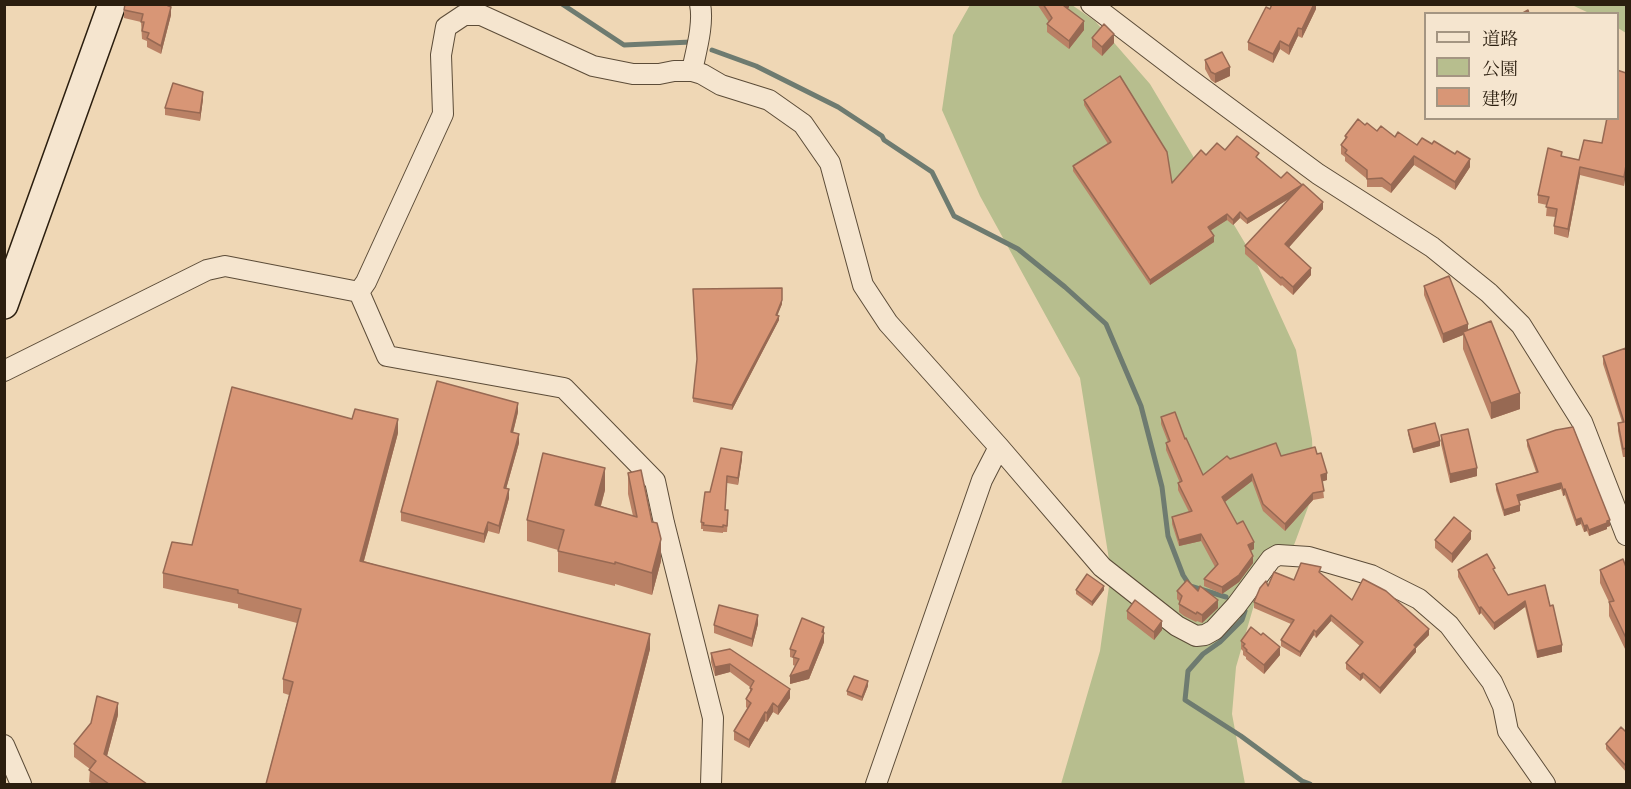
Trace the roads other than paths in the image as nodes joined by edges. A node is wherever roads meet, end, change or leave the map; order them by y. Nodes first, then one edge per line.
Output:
1 (112, 4) edge
2 (700, 4) edge
3 (1091, 4) edge
4 (692, 70) junction
5 (359, 292) junction
6 (4, 305) edge
7 (4, 371) edge
8 (999, 447) junction
9 (1626, 535) edge
10 (4, 745) edge
11 (21, 784) edge
12 (711, 784) edge
13 (876, 784) edge
14 (1545, 784) edge

1 - 6 street
2 - 4 street
3 - 9 street
4 - 5 street
4 - 8 street
5 - 7 street
5 - 12 street
8 - 13 street
8 - 14 street
10 - 11 street

